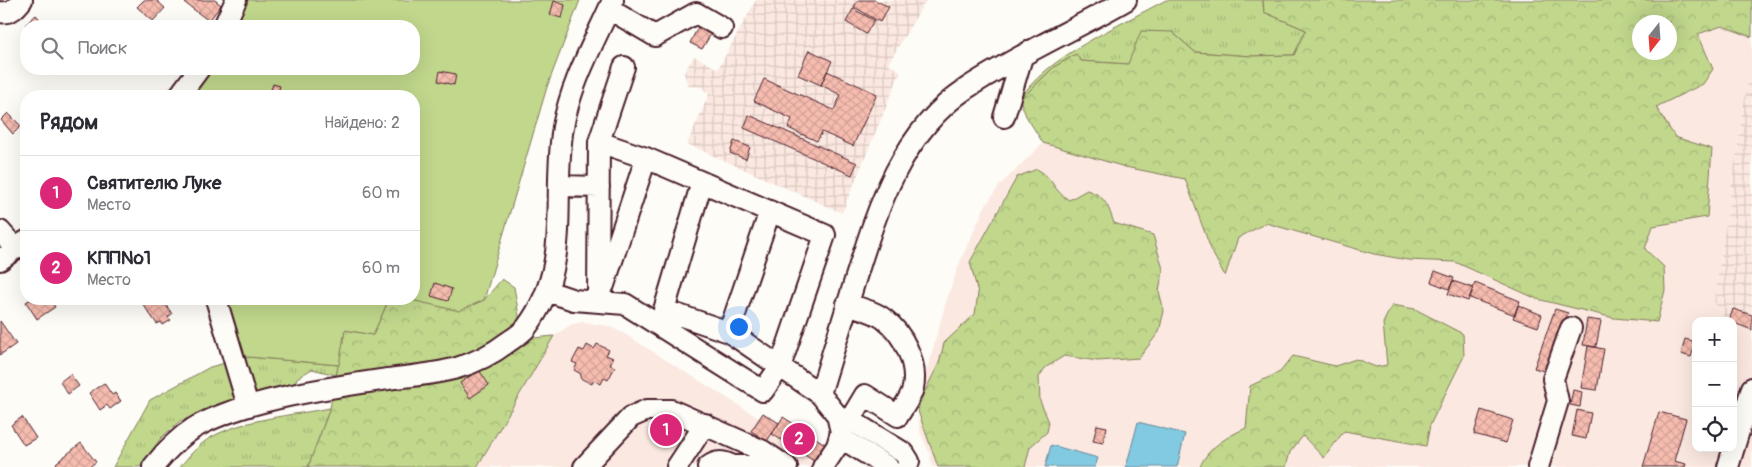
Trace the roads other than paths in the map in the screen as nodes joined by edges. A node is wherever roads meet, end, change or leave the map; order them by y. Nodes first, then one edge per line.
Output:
1 (22, 0) edge
2 (236, 0) edge
3 (1126, 0) edge
4 (611, 4) edge
5 (2, 16) edge
6 (227, 20) edge
7 (722, 28) dead end
8 (1022, 57) junction
9 (624, 67) dead end
10 (194, 75) edge
11 (183, 90) edge
12 (1004, 117) dead end
13 (599, 142) junction
14 (646, 158) junction
15 (702, 182) junction
16 (560, 186) junction
17 (599, 187) junction
18 (770, 211) junction
19 (0, 231) edge
20 (20, 244) edge
21 (20, 246) edge
22 (0, 260) edge
23 (547, 291) junction
24 (598, 301) junction
25 (625, 304) junction
26 (847, 304) junction
27 (218, 305) edge
28 (664, 310) junction
29 (1570, 328) dead end
30 (729, 332) junction
31 (780, 367) junction
32 (1752, 388) edge
33 (820, 394) junction
34 (248, 406) junction
35 (705, 424) junction
36 (843, 427) junction
37 (153, 467) edge
38 (584, 467) edge
39 (678, 467) edge
40 (708, 467) edge
41 (734, 467) edge
42 (760, 467) edge
43 (786, 467) edge
44 (823, 467) edge
45 (888, 467) edge
46 (907, 467) edge
47 (1538, 467) edge
48 (1728, 467) edge

1 - 5 street
2 - 6 street
3 - 8 street
4 - 7 street
4 - 16 street
8 - 12 street
8 - 26 street
9 - 13 street
10 - 11 street
13 - 14 street
13 - 17 street
14 - 15 street
14 - 24 street
15 - 18 street
15 - 28 street
16 - 17 street
16 - 23 street
17 - 24 street
18 - 30 street
18 - 31 street
19 - 20 street
21 - 22 street
23 - 24 street
23 - 34 street
24 - 25 street
25 - 28 street
25 - 31 street
26 - 33 street
26 - 36 street
27 - 34 street
28 - 30 street
29 - 47 street
30 - 31 street
31 - 33 street
32 - 48 street
33 - 36 street
34 - 37 street
35 - 38 street
35 - 39 street
35 - 43 street
36 - 44 street
36 - 45 street
36 - 46 street
40 - 41 street
41 - 42 street
42 - 43 street

